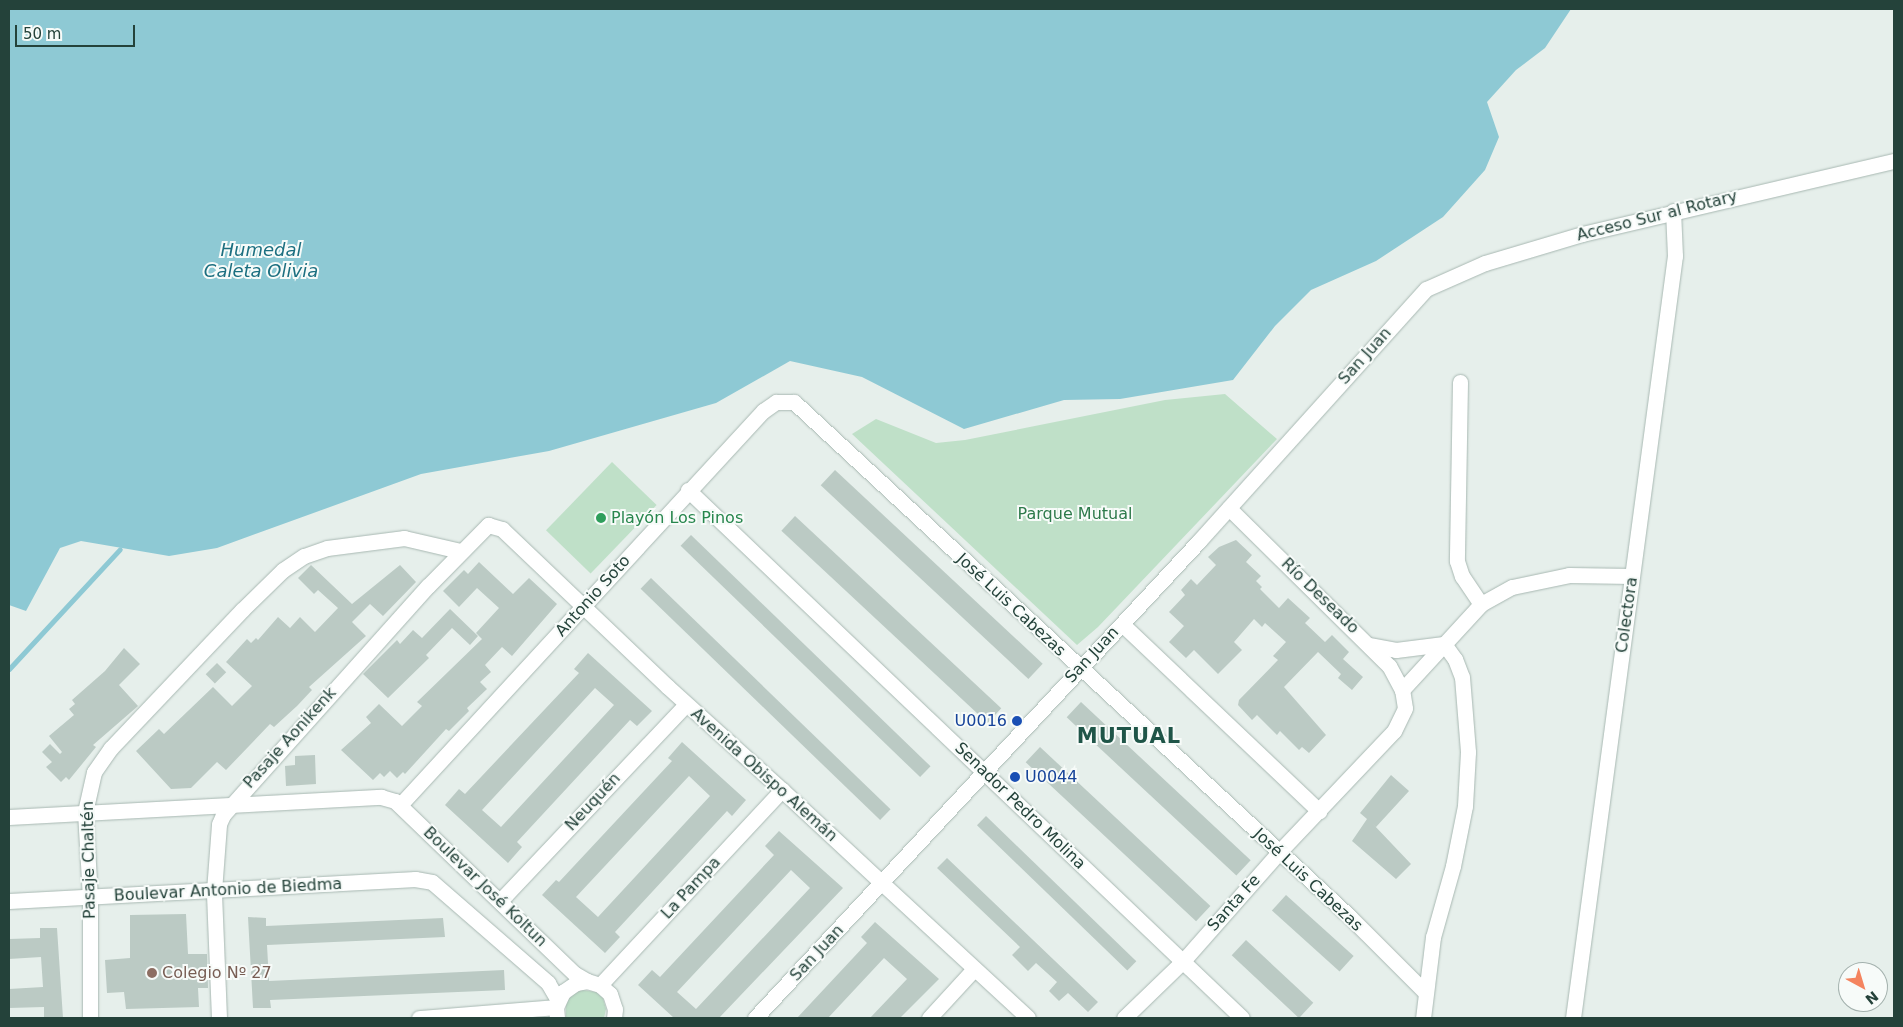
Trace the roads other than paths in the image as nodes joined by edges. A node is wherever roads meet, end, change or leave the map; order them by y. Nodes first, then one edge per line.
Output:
1 (1894, 161) edge
2 (1673, 211) junction
3 (1426, 289) joint
4 (1460, 382) dead end
5 (794, 402) joint
6 (688, 490) junction
7 (1229, 508) junction
8 (502, 529) joint
9 (460, 552) junction
10 (1632, 576) junction
11 (1481, 604) junction
12 (584, 608) junction
13 (1122, 624) junction
14 (1444, 644) junction
15 (1370, 645) junction
16 (1079, 668) junction
17 (1402, 690) junction
18 (686, 704) junction
19 (985, 772) junction
20 (782, 790) junction
21 (400, 805) junction
22 (229, 807) junction
23 (85, 812) junction
24 (1319, 812) junction
25 (9, 817) edge
26 (1279, 852) junction
27 (882, 884) junction
28 (214, 891) junction
29 (445, 891) joint
30 (90, 898) junction
31 (9, 901) edge
32 (500, 901) junction
33 (1183, 961) junction
34 (974, 968) junction
35 (593, 983) junction
36 (1425, 992) junction
37 (613, 1001) junction
38 (557, 1012) edge
39 (90, 1018) edge
40 (219, 1018) edge
41 (419, 1018) edge
42 (614, 1018) edge
43 (625, 1018) edge
44 (755, 1018) edge
45 (929, 1018) edge
46 (1028, 1018) edge
47 (1124, 1018) edge
48 (1242, 1018) edge
49 (1423, 1018) edge
50 (1572, 1018) edge

1 - 2 street, Acceso Sur al Rotary
2 - 3 street, Acceso Sur al Rotary
2 - 10 street, Colectora
3 - 7 street, San Juan
4 - 11 street
5 - 6 street, Antonio Soto
5 - 16 street, José Luis Cabezas
6 - 12 street, Antonio Soto
6 - 19 street, Senador Pedro Molina
7 - 13 street, San Juan
7 - 15 street, Río Deseado
8 - 9 street, Pasaje Aonikenk
8 - 12 street, Avenida Obispo Alemán
9 - 22 street, Pasaje Aonikenk
9 - 23 street, Pasaje Chaltén
10 - 11 street
10 - 50 street, Colectora
11 - 14 street
12 - 18 street, Avenida Obispo Alemán
12 - 21 street, Antonio Soto
13 - 16 street, San Juan
13 - 24 street
14 - 15 street
14 - 17 street
14 - 36 street
15 - 17 street, Río Deseado
16 - 19 street, San Juan
16 - 26 street, José Luis Cabezas
17 - 24 street, Santa Fe
18 - 20 street, Avenida Obispo Alemán
18 - 32 street, Neuquén
19 - 27 street, San Juan
19 - 33 street, Senador Pedro Molina
20 - 27 street, Avenida Obispo Alemán
20 - 35 street, La Pampa
21 - 22 street, Boulevar José Koltun
21 - 32 street, Boulevar José Koltun
22 - 23 street
22 - 28 street, Pasaje Aonikenk
23 - 25 street
23 - 30 street, Pasaje Chaltén
24 - 26 street, Santa Fe
26 - 33 street, Santa Fe
26 - 36 street, José Luis Cabezas
27 - 34 street, Avenida Obispo Alemán
27 - 44 street, San Juan
28 - 29 street, Boulevar Antonio de Biedma
28 - 30 street, Boulevar Antonio de Biedma
28 - 40 street, Pasaje Aonikenk
29 - 38 street, Boulevar José Koltun
30 - 31 street, Boulevar Antonio de Biedma
30 - 39 street, Pasaje Chaltén
32 - 35 street, Boulevar José Koltun
33 - 47 street, Santa Fe
33 - 48 street, Senador Pedro Molina
34 - 45 street
34 - 46 street, Avenida Obispo Alemán
35 - 37 street, Boulevar José Koltun
35 - 38 street
36 - 49 street
37 - 42 street
37 - 43 street
38 - 41 street

